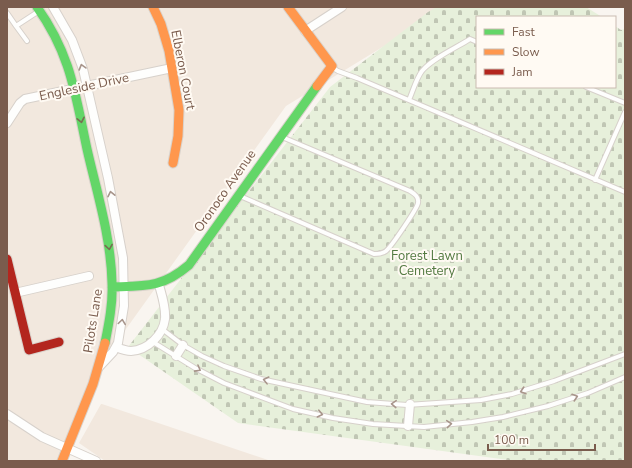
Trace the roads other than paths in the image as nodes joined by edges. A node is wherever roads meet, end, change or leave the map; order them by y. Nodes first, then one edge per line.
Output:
1 (53, 7) edge
2 (152, 7) edge
3 (288, 7) edge
4 (342, 7) edge
5 (38, 9) edge
6 (7, 13) edge
7 (16, 26) junction
8 (305, 31) junction
9 (27, 41) dead end
10 (476, 42) edge
11 (332, 66) junction
12 (172, 68) junction
13 (87, 86) junction
14 (588, 88) edge
15 (74, 89) junction
16 (409, 100) junction
17 (625, 103) edge
18 (625, 112) edge
19 (7, 123) edge
20 (280, 136) junction
21 (173, 163) dead end
22 (108, 178) junction
23 (595, 180) junction
24 (95, 181) junction
25 (625, 192) edge
26 (238, 195) junction
27 (7, 259) edge
28 (89, 276) dead end
29 (159, 285) junction
30 (112, 287) junction
31 (125, 287) junction
32 (15, 293) junction
33 (162, 329) junction
34 (59, 342) dead end
35 (153, 342) junction
36 (183, 345) junction
37 (116, 347) junction
38 (625, 354) edge
39 (176, 356) junction
40 (98, 368) junction
41 (625, 377) edge
42 (410, 404) junction
43 (7, 414) edge
44 (408, 426) junction
45 (67, 448) junction
46 (78, 457) edge
47 (62, 461) edge
48 (96, 461) edge

13 -> 1 street, Pilots Lane
2 - 12 street, Elberon Court
3 - 8 street
4 - 8 street
5 - 7 lane
5 - 15 street, Pilots Lane
6 - 7 lane
7 - 9 lane
8 - 11 street
10 - 16 lane
11 - 16 lane
11 - 20 street, Oronoco Avenue
12 - 13 street, Engleside Drive
12 - 21 street, Elberon Court
13 - 15 street, Engleside Drive
13 - 22 street, Pilots Lane
14 - 17 lane
15 - 19 street, Engleside Drive
15 -> 24 street, Pilots Lane
16 - 23 lane
18 - 23 lane
20 - 26 street, Oronoco Avenue
20 - 26 lane
22 - 24 street
31 -> 22 street, Pilots Lane
23 - 25 lane
24 -> 30 street, Pilots Lane
26 - 29 street, Oronoco Avenue
27 - 32 street
28 - 32 street
29 - 31 street, Oronoco Avenue
29 - 33 street
30 - 31 street, Oronoco Avenue
30 - 40 street, Pilots Lane
37 -> 31 street, Pilots Lane
32 - 34 street
33 - 35 street
33 - 36 lane
35 - 37 street
35 - 39 lane
36 - 39 street
42 -> 36 lane
37 - 40 street, Pilots Lane
38 -> 42 lane
39 -> 44 lane
40 - 45 street
44 -> 41 lane
42 - 44 street
43 - 45 street
45 - 46 street
45 - 47 street
46 - 48 street

